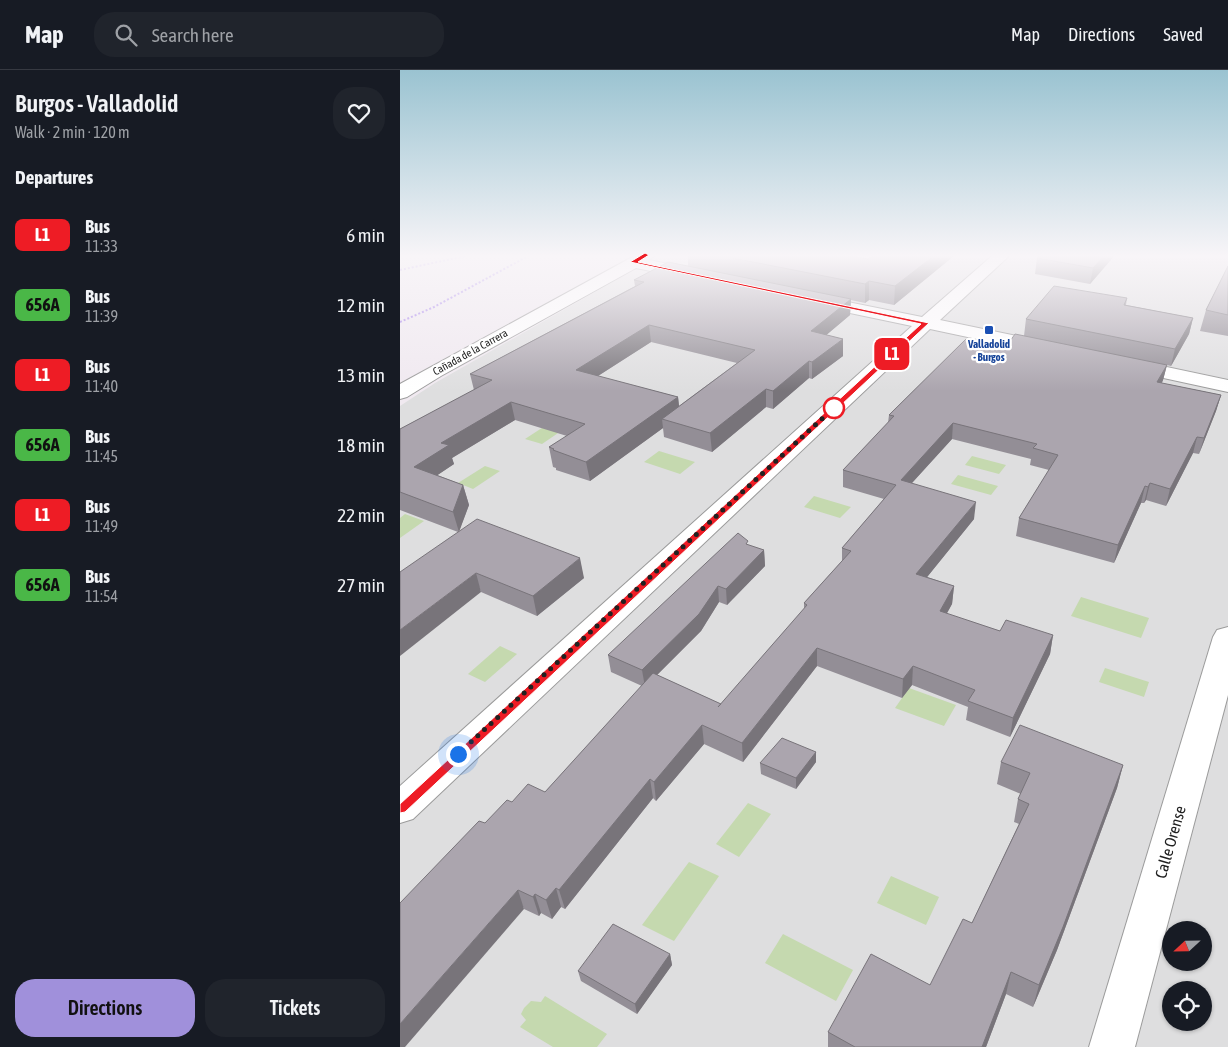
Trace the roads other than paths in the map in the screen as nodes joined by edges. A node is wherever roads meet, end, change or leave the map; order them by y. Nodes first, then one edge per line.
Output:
1 (563, 301) edge
2 (821, 301) edge
3 (951, 301) edge
4 (926, 323) junction
5 (1062, 351) edge
6 (1111, 361) edge
7 (1228, 386) edge
8 (400, 393) edge
9 (1228, 637) edge
10 (400, 808) edge
11 (1112, 1047) edge

1 - 8 street, Cañada de la Carrera
2 - 4 street
3 - 4 street
4 - 5 street
4 - 10 street
6 - 7 street
9 - 11 street, Calle Orense

